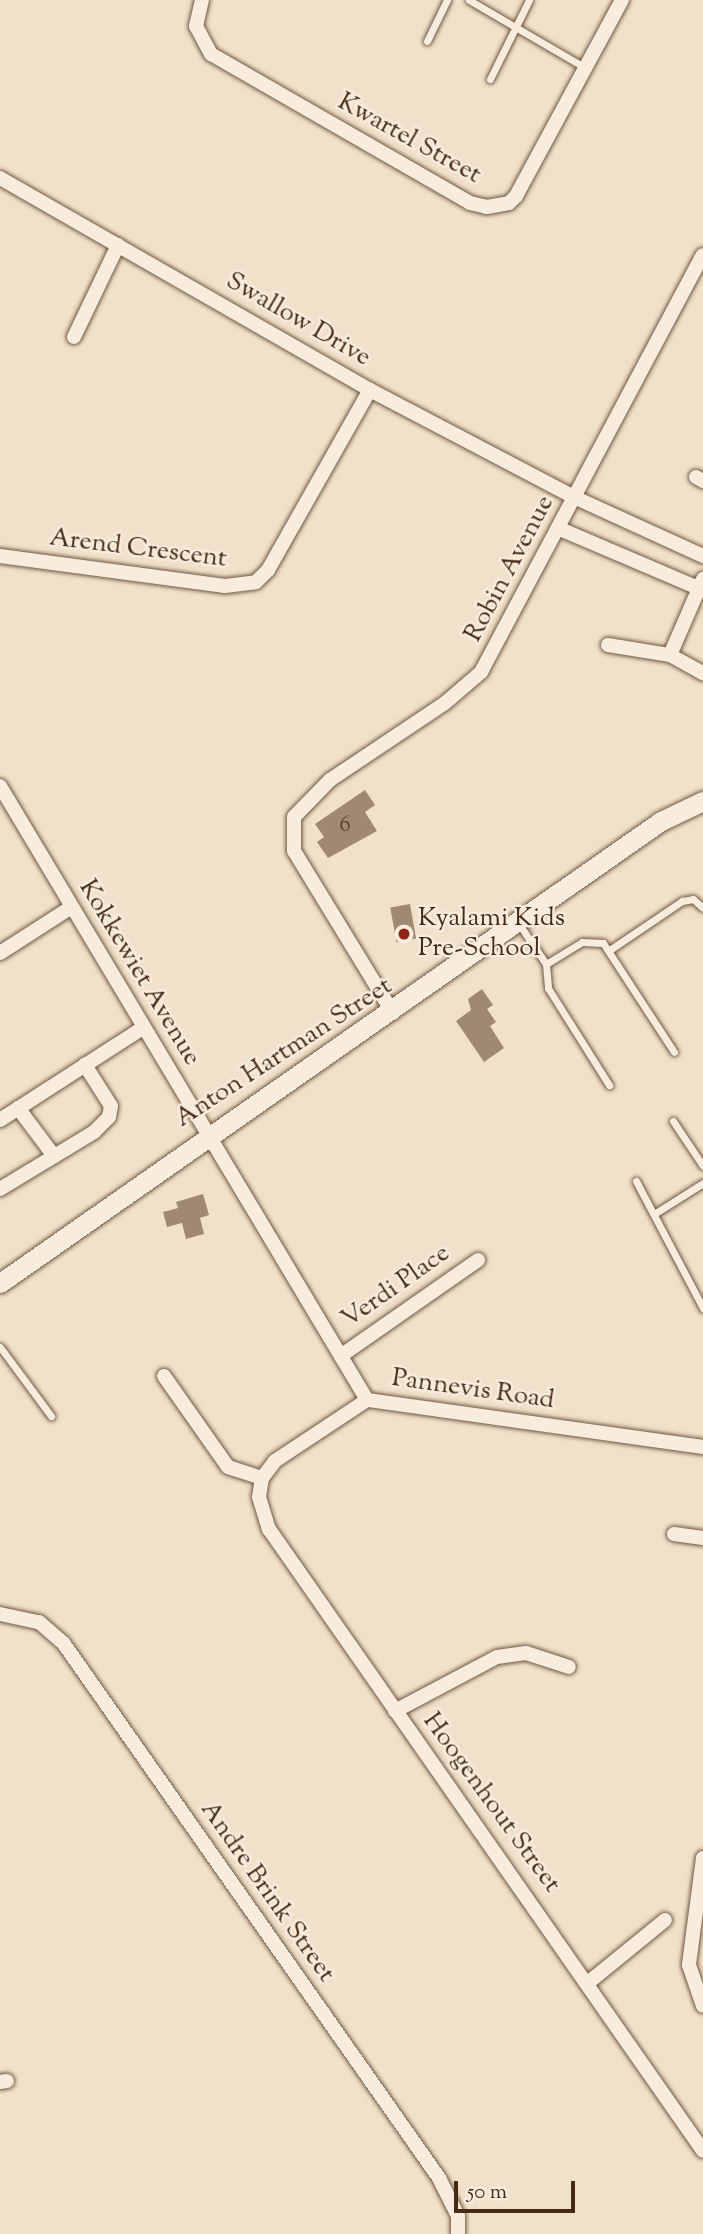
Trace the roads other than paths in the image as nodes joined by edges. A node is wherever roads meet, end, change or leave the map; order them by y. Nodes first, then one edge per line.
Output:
1 (202, 0) edge
2 (447, 0) edge
3 (469, 0) edge
4 (529, 0) edge
5 (622, 0) edge
6 (515, 28) junction
7 (427, 41) dead end
8 (587, 68) junction
9 (490, 79) dead end
10 (0, 178) edge
11 (118, 245) junction
12 (703, 256) edge
13 (74, 337) dead end
14 (370, 390) junction
15 (576, 498) junction
16 (560, 529) junction
17 (0, 556) edge
18 (703, 556) edge
19 (701, 584) edge
20 (608, 645) dead end
21 (670, 655) junction
22 (703, 673) edge
23 (0, 786) edge
24 (703, 801) edge
25 (70, 908) junction
26 (703, 908) edge
27 (519, 923) junction
28 (611, 949) junction
29 (0, 953) edge
30 (546, 964) junction
31 (393, 1013) junction
32 (143, 1028) junction
33 (674, 1052) dead end
34 (85, 1065) junction
35 (609, 1086) dead end
36 (18, 1108) junction
37 (0, 1120) edge
38 (673, 1121) dead end
39 (206, 1134) junction
40 (54, 1156) junction
41 (703, 1166) edge
42 (636, 1181) dead end
43 (703, 1183) edge
44 (0, 1189) edge
45 (654, 1214) junction
46 (478, 1260) dead end
47 (1, 1279) edge
48 (703, 1308) edge
49 (0, 1347) edge
50 (342, 1355) junction
51 (164, 1376) dead end
52 (367, 1400) junction
53 (51, 1416) dead end
54 (703, 1447) edge
55 (262, 1478) junction
56 (674, 1534) dead end
57 (703, 1538) edge
58 (0, 1615) edge
59 (569, 1667) dead end
60 (395, 1711) junction
61 (703, 1858) edge
62 (665, 1920) dead end
63 (589, 1982) junction
64 (703, 2006) edge
65 (703, 2151) edge
66 (458, 2234) edge

1 - 8 street, Kwartel Street
2 - 7 lane
3 - 6 lane
4 - 6 lane
5 - 8 street, Kwartel Street
6 - 8 lane
6 - 9 lane
10 - 11 street, Swallow Drive
11 - 13 street
11 - 14 street, Swallow Drive
12 - 15 street, Robin Avenue
14 - 15 street, Swallow Drive
14 - 17 street, Arend Crescent
15 - 16 street, Robin Avenue
15 - 18 street, Swallow Drive
16 - 19 street
16 - 31 street, Robin Avenue
19 - 21 street
20 - 21 street
21 - 22 street
23 - 25 street, Kokkewiet Avenue
24 - 27 street, Anton Hartman Street
25 - 29 street
25 - 32 street, Kokkewiet Avenue
26 - 28 lane
27 - 30 lane
27 - 31 street, Anton Hartman Street
28 - 30 lane
28 - 33 lane
30 - 35 lane
31 - 39 street, Anton Hartman Street
32 - 34 street
32 - 39 street, Kokkewiet Avenue
34 - 36 street
34 - 40 street
36 - 37 street
36 - 40 street
38 - 41 lane
39 - 47 street, Anton Hartman Street
39 - 50 street, Kokkewiet Avenue
40 - 44 street
42 - 45 lane
43 - 45 lane
45 - 48 lane
46 - 50 street, Verdi Place
49 - 53 lane
50 - 52 street, Kokkewiet Avenue
51 - 55 street
52 - 54 street, Pannevis Road
52 - 55 street, Pannevis Road
55 - 60 street, Hoogenhout Street
56 - 57 street
58 - 66 street, Andre Brink Street
59 - 60 street
60 - 63 street, Hoogenhout Street
61 - 64 street
62 - 63 street
63 - 65 street, Hoogenhout Street

